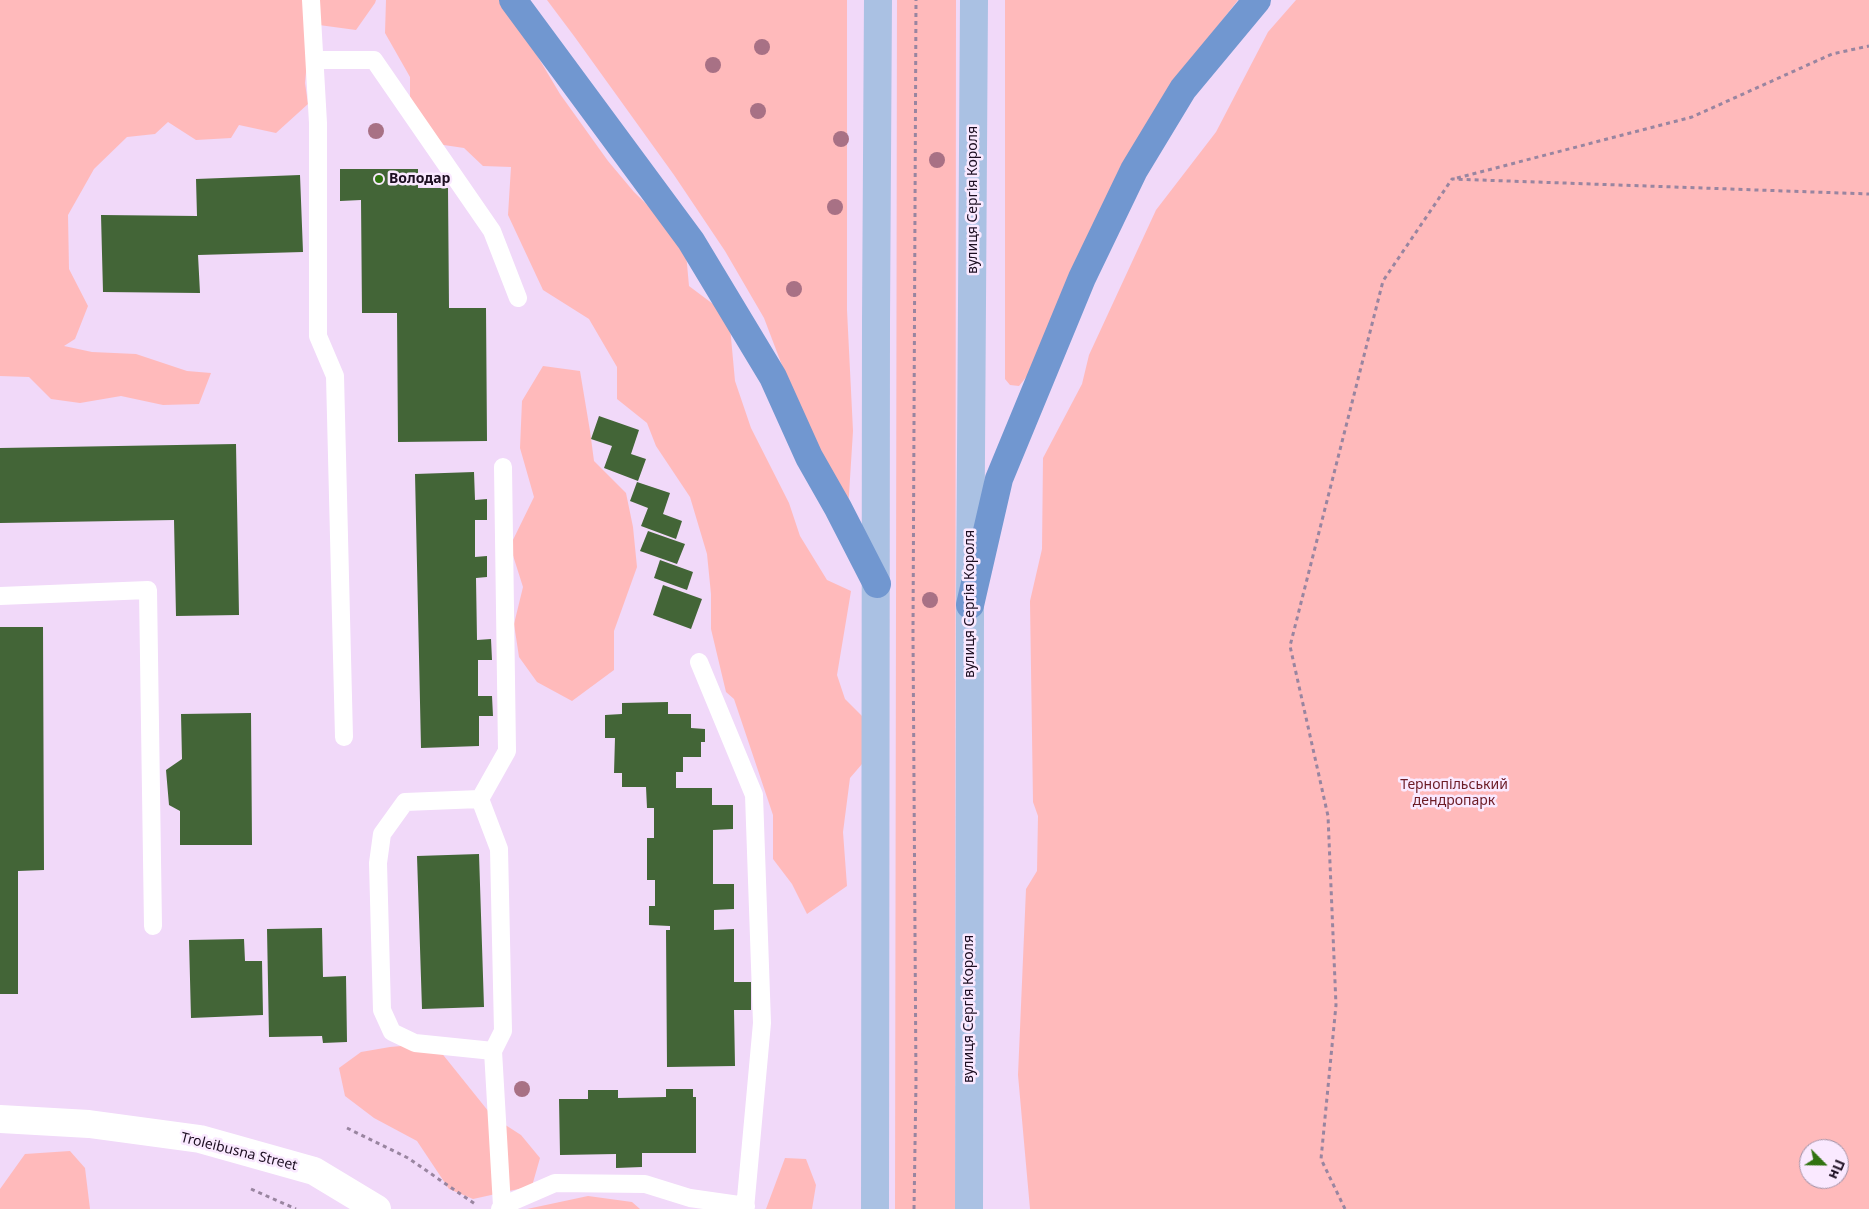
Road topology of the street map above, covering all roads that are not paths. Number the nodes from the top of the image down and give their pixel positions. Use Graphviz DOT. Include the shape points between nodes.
graph roads {
  1 [pos="311,0"];
  2 [pos="513,0"];
  3 [pos="878,0"];
  4 [pos="974,0"];
  5 [pos="1258,0"];
  6 [pos="315,60"];
  7 [pos="518,298"];
  8 [pos="503,467"];
  9 [pos="876,584"];
  10 [pos="0,596"];
  11 [pos="970,605"];
  12 [pos="698,662"];
  13 [pos="344,737"];
  14 [pos="480,799"];
  15 [pos="153,926"];
  16 [pos="493,1051"];
  17 [pos="0,1119"];
  18 [pos="746,1207"];
  19 [pos="500,1208"];
  20 [pos="377,1209"];
  21 [pos="875,1209"];
  22 [pos="969,1209"];
  1 -- 6 [label="lane"];
  2 -- 9 [label="highway" via="691,241 773,377 809,458"];
  3 -- 9 [label="main road"];
  4 -- 11 [label="main road, вулиця Сергія Короля"];
  5 -- 11 [label="highway" via="1183,89 1134,170 1082,278 999,479"];
  6 -- 7 [label="lane" via="374,60 492,231"];
  6 -- 13 [label="lane" via="318,336 335,376"];
  8 -- 14 [label="lane" via="507,751"];
  9 -- 21 [label="main road"];
  10 -- 15 [label="lane" via="148,590"];
  11 -- 22 [label="main road, вулиця Сергія Короля"];
  12 -- 18 [label="lane" via="754,795 762,1023"];
  14 -- 16 [label="lane" via="499,849 503,1031"];
  14 -- 16 [label="lane" via="405,802 382,834 378,863 382,1010 392,1032 415,1043"];
  16 -- 19 [label="lane"];
  17 -- 20 [label="street, Troleibusna Street" via="89,1124 200,1139 314,1171"];
  18 -- 19 [label="lane" via="690,1198 645,1184 555,1183"];
}
